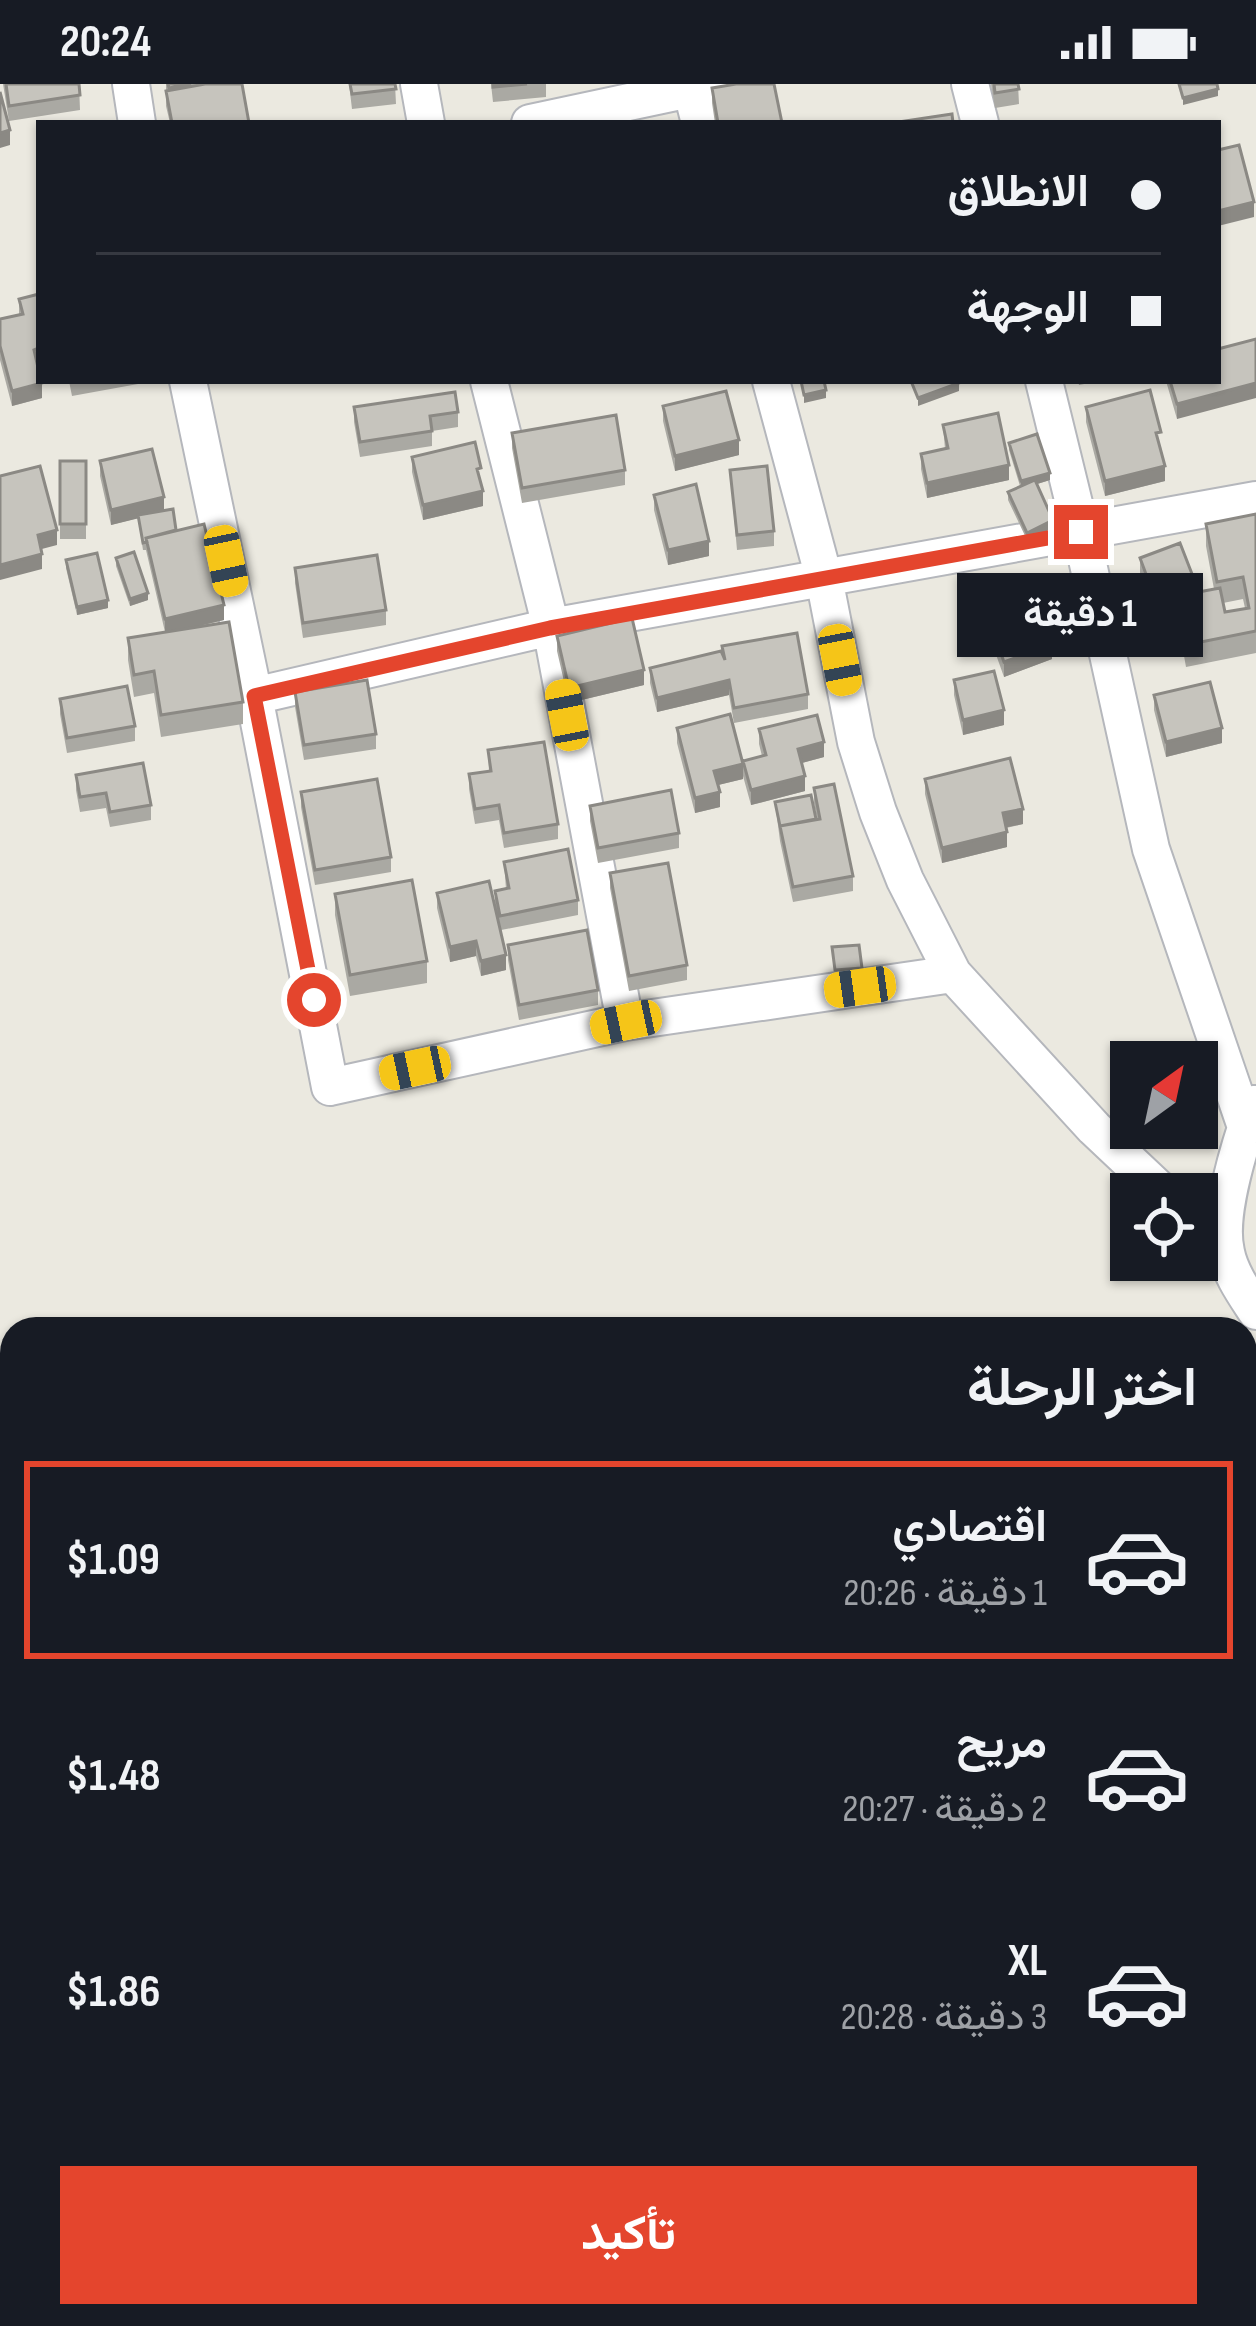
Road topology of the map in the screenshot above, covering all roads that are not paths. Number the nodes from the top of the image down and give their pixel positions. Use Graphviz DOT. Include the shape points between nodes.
graph roads {
  1 [pos="131,84"];
  2 [pos="418,84"];
  3 [pos="970,84"];
  4 [pos="699,95"];
  5 [pos="137,120"];
  6 [pos="425,120"];
  7 [pos="548,120"];
  8 [pos="979,120"];
  9 [pos="189,384"];
  10 [pos="490,384"];
  11 [pos="771,384"];
  12 [pos="1045,384"];
  13 [pos="1256,500"];
  14 [pos="1081,532"];
  15 [pos="824,578"];
  16 [pos="550,628"];
  17 [pos="254,696"];
  18 [pos="953,974"];
  19 [pos="626,1022"];
  20 [pos="1251,1113"];
  21 [pos="1142,1173"];
  22 [pos="1218,1244"];
  23 [pos="1225,1251"];
  24 [pos="1256,1311"];
  1 -- 5 [label="street"];
  2 -- 6 [label="street"];
  3 -- 8 [label="street"];
  4 -- 7 [label="street"];
  9 -- 17 [label="street"];
  10 -- 16 [label="street"];
  11 -- 15 [label="street"];
  12 -- 14 [label="street"];
  13 -- 14 [label="street"];
  14 -- 15 [label="street"];
  14 -- 20 [label="street" via="1150,849"];
  15 -- 16 [label="street"];
  15 -- 18 [label="street" via="878,812"];
  16 -- 17 [label="street"];
  16 -- 19 [label="street"];
  17 -- 19 [label="street" via="331,1087"];
  18 -- 19 [label="street"];
  18 -- 21 [label="street"];
  20 -- 23 [label="street" via="1225,1210"];
  22 -- 23 [label="street"];
  23 -- 24 [label="street"];
}
